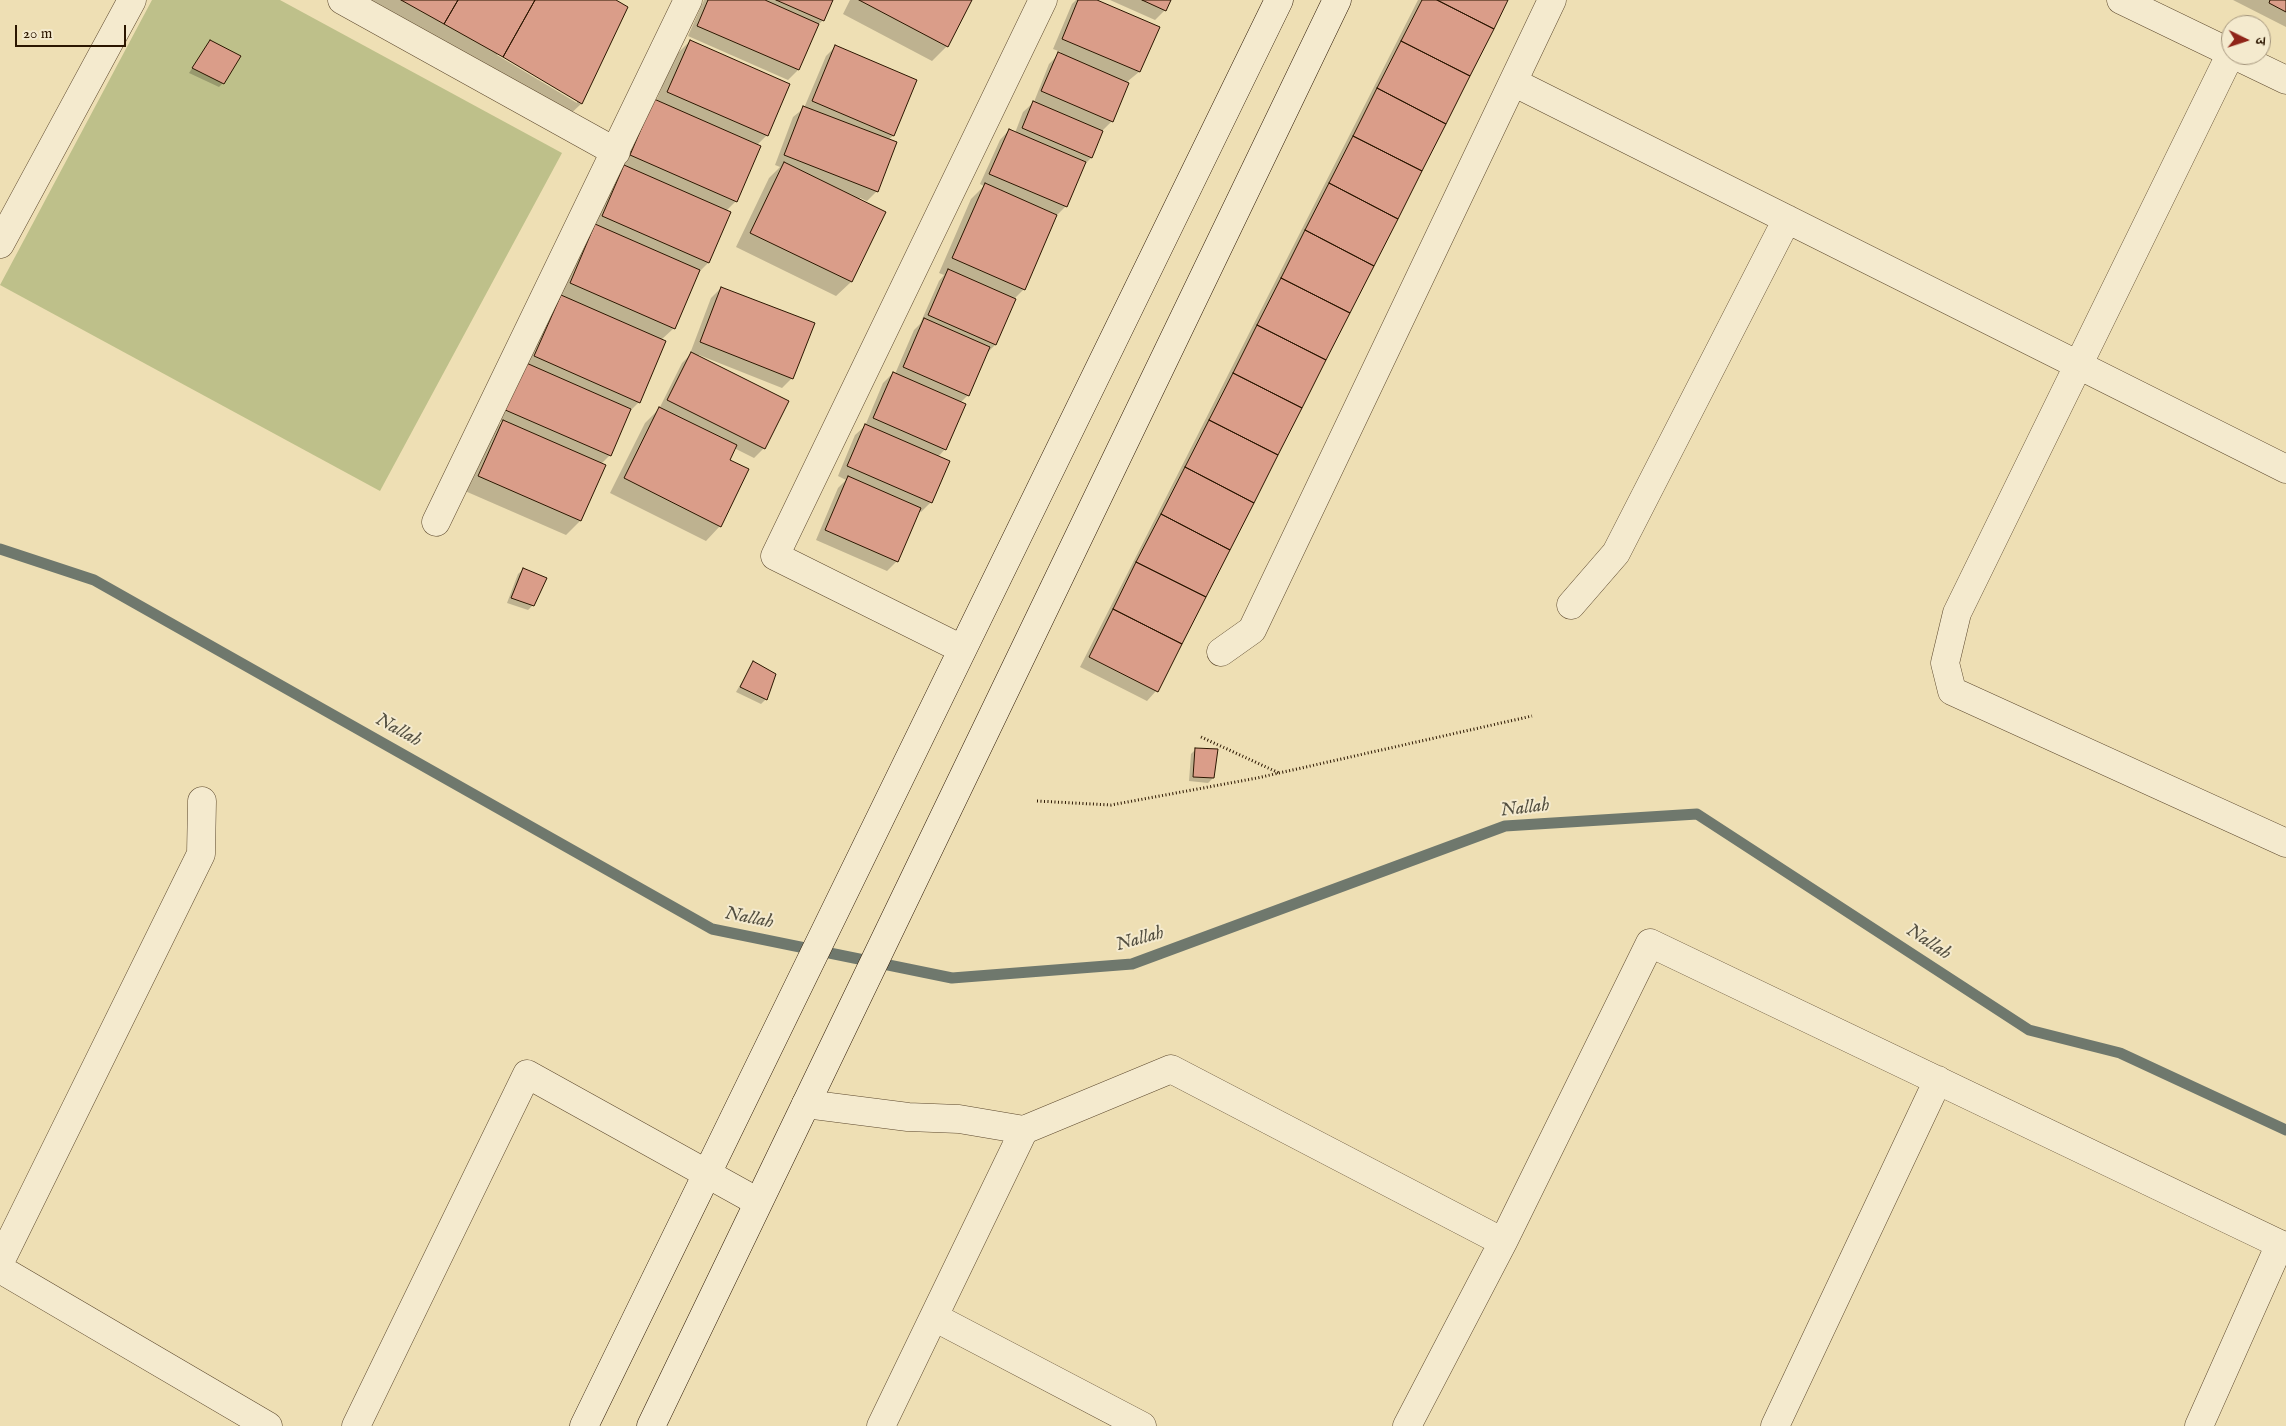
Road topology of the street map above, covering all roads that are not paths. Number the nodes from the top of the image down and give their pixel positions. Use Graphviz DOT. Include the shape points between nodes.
graph roads {
  1 [pos="132,0"];
  2 [pos="342,0"];
  3 [pos="688,0"];
  4 [pos="1043,0"];
  5 [pos="1279,0"];
  6 [pos="1337,0"];
  7 [pos="1552,0"];
  8 [pos="2121,0"];
  9 [pos="2221,48"];
  10 [pos="2225,65"];
  11 [pos="2255,65"];
  12 [pos="2286,80"];
  13 [pos="1513,82"];
  14 [pos="616,152"];
  15 [pos="1787,218"];
  16 [pos="0,244"];
  17 [pos="2078,364"];
  18 [pos="2286,468"];
  19 [pos="436,522"];
  20 [pos="1571,605"];
  21 [pos="962,649"];
  22 [pos="1221,652"];
  23 [pos="202,801"];
  24 [pos="2286,843"];
  25 [pos="1938,1080"];
  26 [pos="806,1104"];
  27 [pos="1024,1130"];
  28 [pos="707,1174"];
  29 [pos="758,1202"];
  30 [pos="1503,1242"];
  31 [pos="2283,1246"];
  32 [pos="0,1262"];
  33 [pos="0,1269"];
  34 [pos="934,1317"];
  35 [pos="268,1426"];
  36 [pos="356,1426"];
  37 [pos="584,1426"];
  38 [pos="651,1426"];
  39 [pos="881,1426"];
  40 [pos="1142,1426"];
  41 [pos="1407,1426"];
  42 [pos="1775,1426"];
  43 [pos="2199,1426"];
  1 -- 16 [label="street"];
  2 -- 14 [label="street"];
  3 -- 14 [label="street"];
  4 -- 21 [label="street" via="775,556"];
  5 -- 21 [label="street"];
  6 -- 26 [label="street"];
  7 -- 13 [label="street"];
  8 -- 9 [label="street"];
  10 -- 17 [label="street"];
  11 -- 12 [label="street"];
  13 -- 15 [label="street"];
  13 -- 22 [label="street" via="1252,630"];
  14 -- 19 [label="street"];
  15 -- 17 [label="street"];
  15 -- 20 [label="street" via="1616,553"];
  17 -- 18 [label="street"];
  17 -- 24 [label="street" via="1957,613 1945,663 1952,691"];
  21 -- 28 [label="street"];
  23 -- 32 [label="street" via="200,854"];
  25 -- 30 [label="street" via="1650,943"];
  25 -- 31 [label="street"];
  25 -- 42 [label="street"];
  26 -- 27 [label="street" via="908,1117 959,1119"];
  26 -- 29 [label="street"];
  27 -- 30 [label="street" via="1171,1068"];
  27 -- 34 [label="street"];
  28 -- 29 [label="street"];
  28 -- 36 [label="street" via="527,1074"];
  28 -- 37 [label="street"];
  29 -- 38 [label="street"];
  30 -- 41 [label="street"];
  31 -- 43 [label="street"];
  33 -- 35 [label="street"];
  34 -- 39 [label="street"];
  34 -- 40 [label="street"];
}
